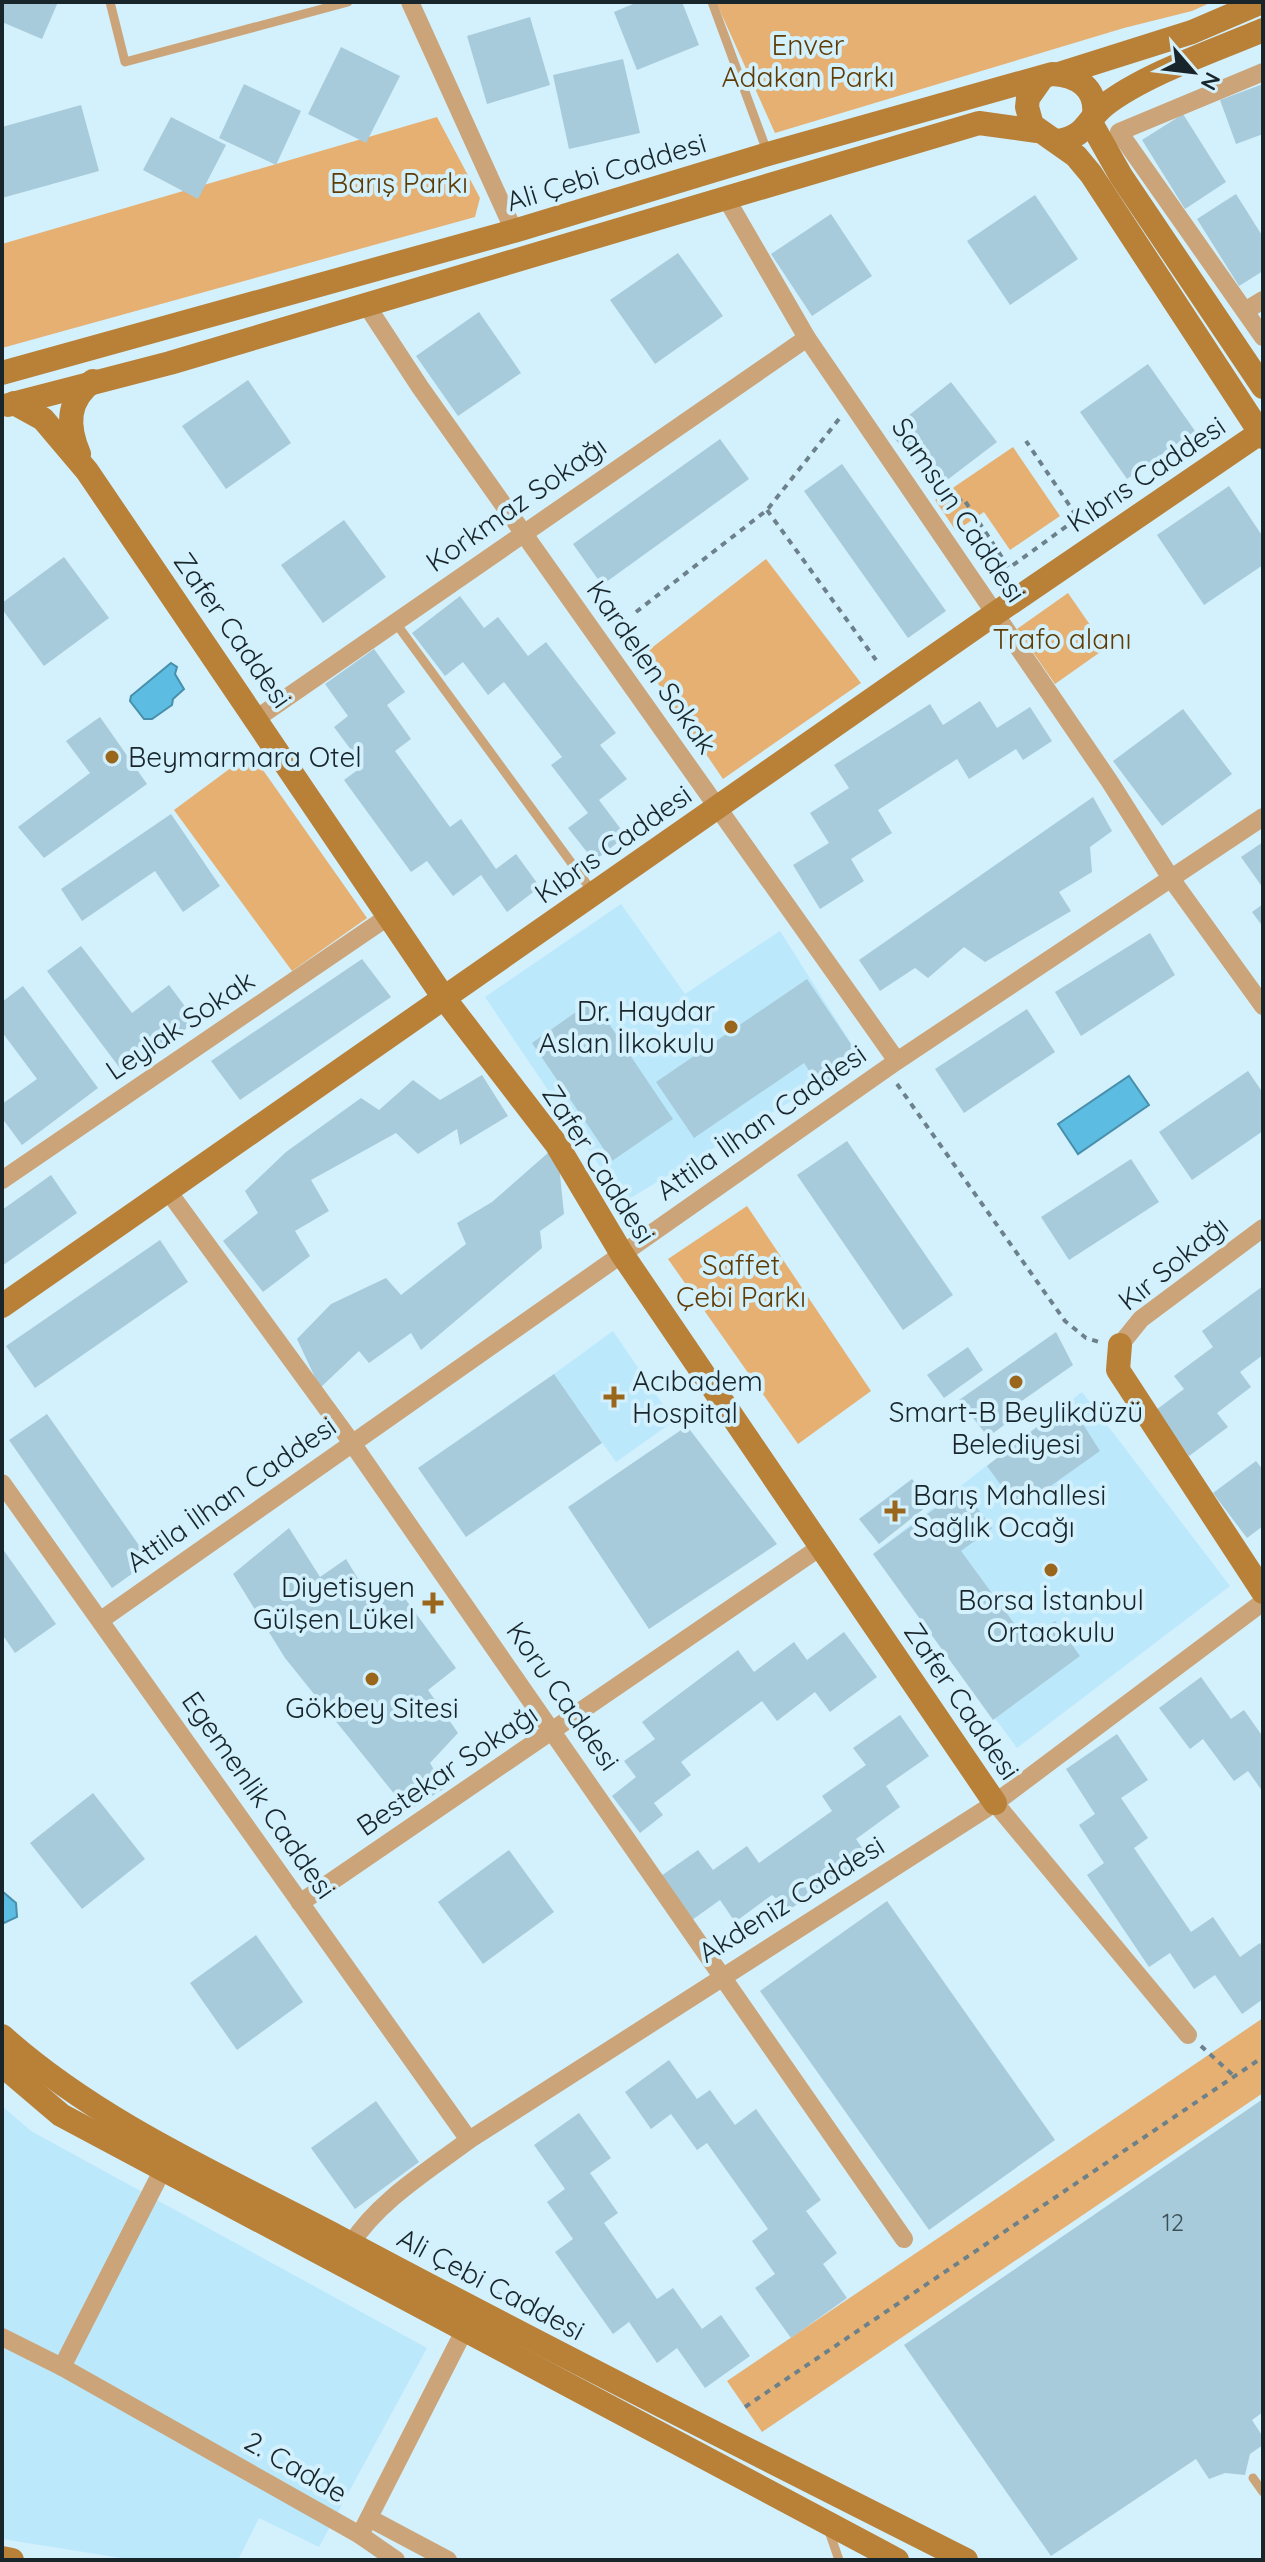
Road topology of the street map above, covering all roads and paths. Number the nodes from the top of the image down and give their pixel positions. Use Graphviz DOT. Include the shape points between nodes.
graph roads {
  1 [pos="110,2"];
  2 [pos="348,2"];
  3 [pos="410,2"];
  4 [pos="712,2"];
  5 [pos="1262,2"];
  6 [pos="1263,30"];
  7 [pos="1263,72"];
  8 [pos="1051,76"];
  9 [pos="1093,119"];
  10 [pos="1048,136"];
  11 [pos="768,154"];
  12 [pos="726,198"];
  13 [pos="514,231"];
  14 [pos="1263,300"];
  15 [pos="365,303"];
  16 [pos="1245,311"];
  17 [pos="1263,337"];
  18 [pos="807,338"];
  19 [pos="2,373"];
  20 [pos="96,380"];
  21 [pos="1263,387"];
  22 [pos="852,403"];
  23 [pos="8,404"];
  24 [pos="1262,435"];
  25 [pos="1026,441"];
  26 [pos="87,471"];
  27 [pos="767,510"];
  28 [pos="932,520"];
  29 [pos="523,533"];
  30 [pos="636,612"];
  31 [pos="996,613"];
  32 [pos="395,622"];
  33 [pos="876,660"];
  34 [pos="257,718"];
  35 [pos="717,808"];
  36 [pos="1263,817"];
  37 [pos="1172,880"];
  38 [pos="594,894"];
  39 [pos="389,916"];
  40 [pos="444,998"];
  41 [pos="1263,1006"];
  42 [pos="892,1065"];
  43 [pos="2,1180"];
  44 [pos="168,1191"];
  45 [pos="1263,1228"];
  46 [pos="622,1254"];
  47 [pos="2,1306"];
  48 [pos="1120,1347"];
  49 [pos="352,1443"];
  50 [pos="2,1483"];
  51 [pos="822,1546"];
  52 [pos="1263,1592"];
  53 [pos="1263,1602"];
  54 [pos="101,1620"];
  55 [pos="554,1731"];
  56 [pos="995,1803"];
  57 [pos="300,1903"];
  58 [pos="723,1974"];
  59 [pos="1188,2035"];
  60 [pos="2,2036"];
  61 [pos="1263,2057"];
  62 [pos="2,2065"];
  63 [pos="1235,2077"];
  64 [pos="469,2140"];
  65 [pos="162,2171"];
  66 [pos="904,2239"];
  67 [pos="351,2244"];
  68 [pos="465,2329"];
  69 [pos="2,2337"];
  70 [pos="62,2367"];
  71 [pos="745,2407"];
  72 [pos="1253,2478"];
  73 [pos="1263,2492"];
  74 [pos="369,2518"];
  75 [pos="820,2518"];
  76 [pos="360,2535"];
  77 [pos="2,2558"];
  78 [pos="12,2560"];
  79 [pos="396,2560"];
  80 [pos="448,2560"];
  81 [pos="839,2560"];
  82 [pos="897,2560"];
  83 [pos="966,2560"];
  1 -- 2 [label="lane" via="125,62"];
  3 -- 13 [label="street"];
  4 -- 11 [label="lane"];
  5 -- 8 [label="main road, Ali Çebi Caddesi" via="1192,32"];
  6 -- 9 [label="main road" via="1115,98"];
  7 -- 16 [label="street" via="1119,132"];
  8 -- 9 [label="main road" via="1068,75 1087,87 1094,102"];
  8 -- 10 [label="main road" via="1032,88 1027,107"];
  8 -- 11 [label="main road, Ali Çebi Caddesi"];
  9 -- 10 [label="main road" via="1077,136"];
  9 -- 21 [label="main road" via="1121,176"];
  10 -- 12 [label="main road, Ali Çebi Caddesi" via="979,123"];
  10 -- 24 [label="main road" via="1091,174"];
  11 -- 13 [label="main road, Ali Çebi Caddesi"];
  12 -- 15 [label="main road, Ali Çebi Caddesi"];
  12 -- 18 [label="street, Samsun Caddesi"];
  13 -- 19 [label="main road, Ali Çebi Caddesi"];
  14 -- 16 [label="street"];
  15 -- 20 [label="main road, Ali Çebi Caddesi" via="170,363"];
  15 -- 29 [label="street, Kardelen Sokak"];
  16 -- 17 [label="street"];
  18 -- 22 [label="street, Samsun Caddesi"];
  18 -- 29 [label="street, Korkmaz Sokağı"];
  20 -- 23 [label="main road, Ali Çebi Caddesi"];
  20 -- 26 [label="main road" via="71,409 74,443"];
  22 -- 27 [label="path"];
  22 -- 28 [label="street, Samsun Caddesi"];
  23 -- 26 [label="main road" via="43,419"];
  24 -- 31 [label="main road, Kıbrıs Caddesi"];
  25 -- 28 [label="path" via="1078,518 1009,568 963,498"];
  26 -- 34 [label="main road, Zafer Caddesi"];
  27 -- 30 [label="path"];
  27 -- 33 [label="path"];
  28 -- 31 [label="street, Samsun Caddesi"];
  29 -- 32 [label="street, Korkmaz Sokağı"];
  29 -- 35 [label="street, Kardelen Sokak"];
  31 -- 35 [label="main road, Kıbrıs Caddesi"];
  31 -- 37 [label="street, Samsun Caddesi"];
  32 -- 34 [label="street, Korkmaz Sokağı"];
  32 -- 38 [label="lane"];
  34 -- 39 [label="main road, Zafer Caddesi"];
  35 -- 38 [label="main road, Kıbrıs Caddesi"];
  35 -- 42 [label="street, Kardelen Sokak"];
  36 -- 37 [label="street, Attila İlhan Caddesi"];
  37 -- 41 [label="street, Samsun Caddesi"];
  37 -- 42 [label="street, Attila İlhan Caddesi"];
  38 -- 40 [label="main road, Kıbrıs Caddesi"];
  39 -- 40 [label="main road, Zafer Caddesi"];
  39 -- 43 [label="street, Leylak Sokak"];
  40 -- 44 [label="main road, Kıbrıs Caddesi"];
  40 -- 46 [label="main road, Zafer Caddesi" via="557,1145"];
  42 -- 46 [label="street, Attila İlhan Caddesi"];
  42 -- 48 [label="path" via="1065,1321 1086,1338"];
  44 -- 47 [label="main road, Kıbrıs Caddesi"];
  44 -- 49 [label="street, Koru Caddesi"];
  45 -- 48 [label="street, Kır Sokağı" via="1141,1319"];
  46 -- 49 [label="street, Attila İlhan Caddesi"];
  46 -- 51 [label="main road, Zafer Caddesi"];
  48 -- 52 [label="main road" via="1118,1370"];
  49 -- 54 [label="street, Attila İlhan Caddesi"];
  49 -- 55 [label="street, Koru Caddesi"];
  50 -- 54 [label="street, Egemenlik Caddesi"];
  51 -- 55 [label="street, Bestekar Sokağı"];
  51 -- 56 [label="main road, Zafer Caddesi"];
  53 -- 56 [label="street, Akdeniz Caddesi"];
  54 -- 57 [label="street, Egemenlik Caddesi"];
  55 -- 57 [label="street, Bestekar Sokağı"];
  55 -- 58 [label="street, Koru Caddesi"];
  56 -- 58 [label="street, Akdeniz Caddesi"];
  56 -- 59 [label="street, Zafer Caddesi"];
  57 -- 64 [label="street, Egemenlik Caddesi"];
  58 -- 64 [label="street, Akdeniz Caddesi"];
  58 -- 66 [label="street, Koru Caddesi"];
  59 -- 63 [label="path"];
  60 -- 67 [label="main road, Ali Çebi Caddesi" via="85,2100"];
  61 -- 63 [label="path"];
  62 -- 65 [label="main road, Ali Çebi Caddesi" via="61,2115"];
  63 -- 71 [label="path"];
  64 -- 67 [label="street, Akdeniz Caddesi" via="402,2191"];
  65 -- 68 [label="main road, Ali Çebi Caddesi"];
  65 -- 70 [label="street"];
  67 -- 83 [label="main road, Ali Çebi Caddesi"];
  68 -- 74 [label="street, 2. Cadde"];
  68 -- 75 [label="main road, Ali Çebi Caddesi"];
  69 -- 70 [label="street, 2. Cadde"];
  70 -- 76 [label="street, 2. Cadde"];
  72 -- 73 [label="lane"];
  74 -- 76 [label="street, 2. Cadde"];
  74 -- 80 [label="street"];
  75 -- 81 [label="lane"];
  75 -- 82 [label="main road, Ali Çebi Caddesi"];
  76 -- 79 [label="street"];
  77 -- 78 [label="main road"];
}
